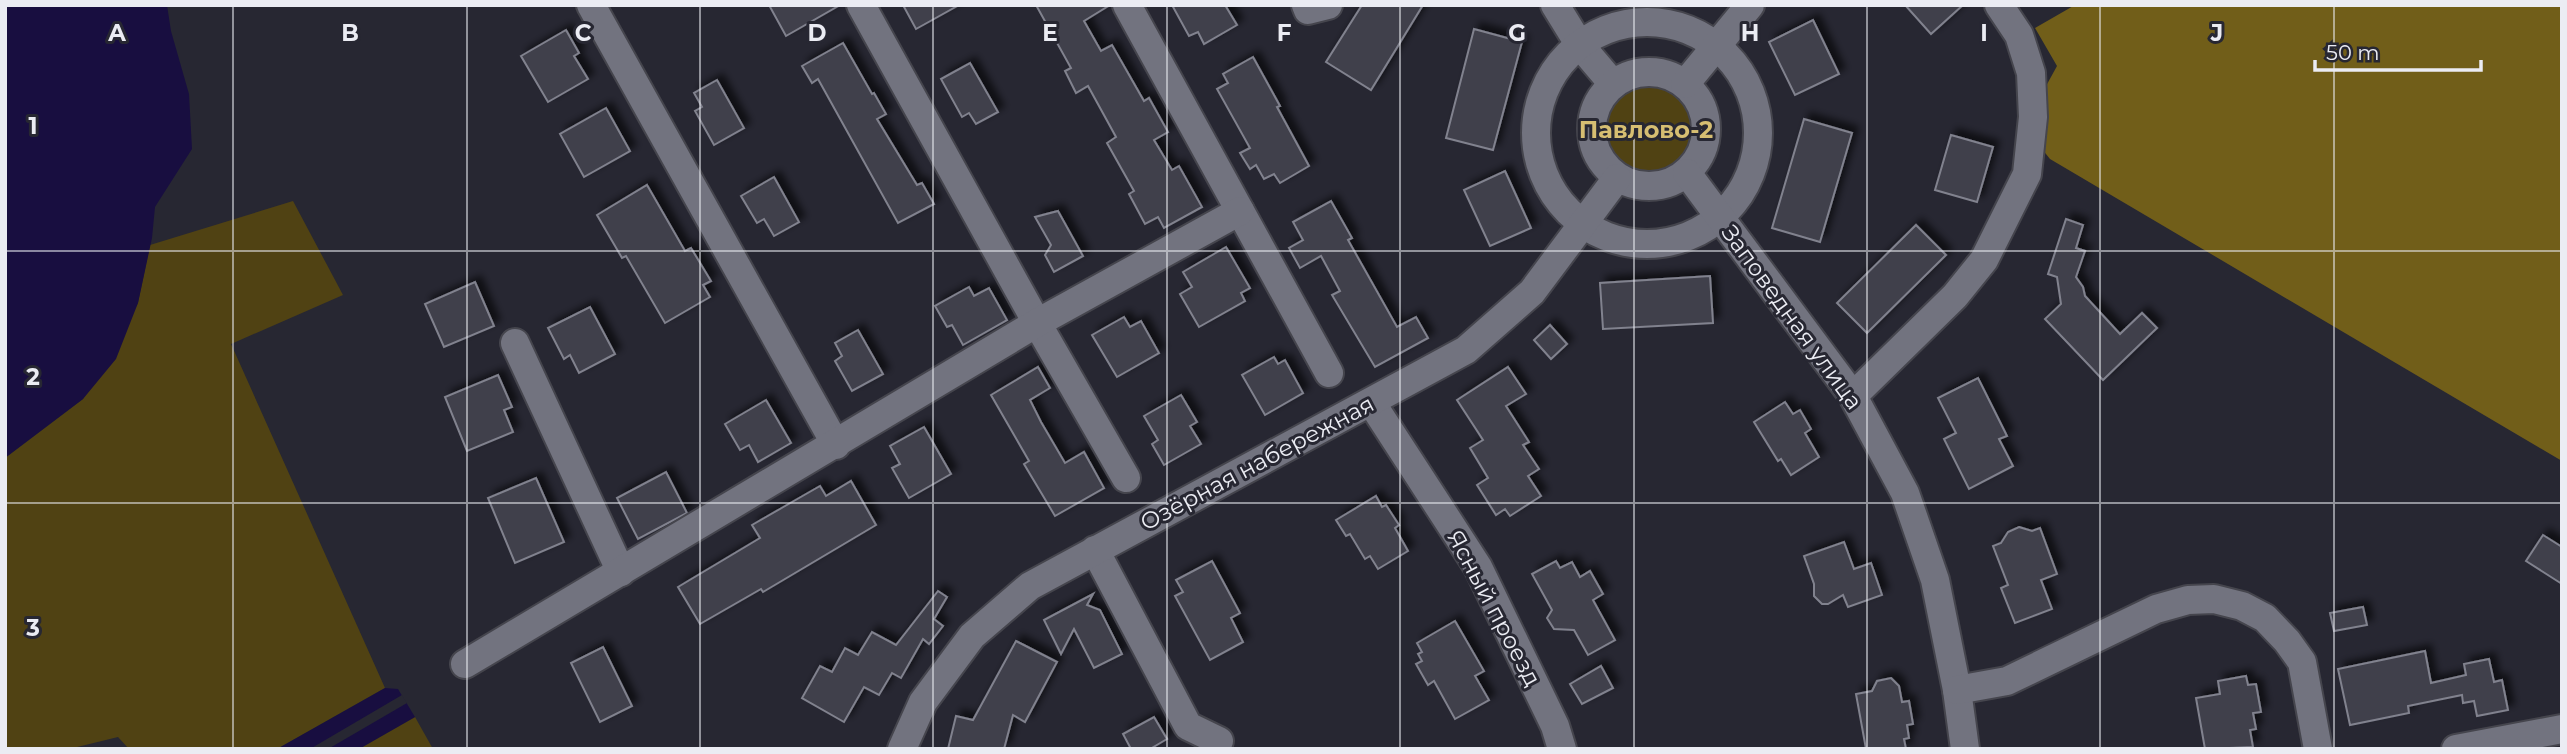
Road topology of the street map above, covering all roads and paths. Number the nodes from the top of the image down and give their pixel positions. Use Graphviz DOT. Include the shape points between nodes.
graph roads {
  1 [pos="591,5"];
  2 [pos="862,5"];
  3 [pos="1127,5"];
  4 [pos="1306,5"];
  5 [pos="1328,5"];
  6 [pos="1555,5"];
  7 [pos="1750,5"];
  8 [pos="1999,5"];
  9 [pos="1579,44"];
  10 [pos="1717,46"];
  11 [pos="1685,83"];
  12 [pos="1613,84"];
  13 [pos="1687,173"];
  14 [pos="1617,178"];
  15 [pos="1240,211"];
  16 [pos="1720,218"];
  17 [pos="1583,226"];
  18 [pos="1037,323"];
  19 [pos="515,343"];
  20 [pos="1329,373"];
  21 [pos="1853,396"];
  22 [pos="1371,402"];
  23 [pos="836,445"];
  24 [pos="1126,478"];
  25 [pos="1095,550"];
  26 [pos="621,572"];
  27 [pos="464,664"];
  28 [pos="1957,690"];
  29 [pos="2562,729"];
  30 [pos="1219,741"];
  31 [pos="902,749"];
  32 [pos="1562,749"];
  33 [pos="1965,749"];
  34 [pos="2318,749"];
  35 [pos="2456,749"];
  1 -- 23 [label="street"];
  2 -- 18 [label="street"];
  3 -- 15 [label="street"];
  4 -- 5 [label="street" via="1308,10"];
  6 -- 9 [label="street"];
  7 -- 10 [label="street"];
  8 -- 21 [label="street" via="2019,35 2031,73 2033,117 2026,174 1984,260 1955,296"];
  9 -- 10 [label="street" via="1603,30 1632,22 1661,22 1690,29"];
  9 -- 12 [label="street"];
  9 -- 17 [label="street" via="1554,70 1539,102 1535,137 1541,171 1558,202"];
  10 -- 11 [label="street"];
  10 -- 16 [label="street" via="1742,73 1757,110 1758,150 1745,188"];
  11 -- 12 [label="street" via="1649,71 1630,74"];
  11 -- 13 [label="street" via="1706,117 1700,157"];
  12 -- 14 [label="street" via="1599,100 1591,121 1592,143 1601,163"];
  13 -- 14 [label="street" via="1653,187"];
  13 -- 16 [label="street, Заповедная улица"];
  14 -- 17 [label="street, Озёрная набережная"];
  15 -- 18 [label="street"];
  15 -- 20 [label="street"];
  16 -- 17 [label="street" via="1689,237 1653,245 1616,241"];
  16 -- 21 [label="street, Заповедная улица"];
  17 -- 22 [label="street, Озёрная набережная" via="1532,292 1466,350"];
  18 -- 23 [label="street"];
  18 -- 24 [label="street"];
  19 -- 26 [label="street"];
  21 -- 28 [label="street, Заповедная улица" via="1905,494 1935,580"];
  22 -- 25 [label="street, Озёрная набережная"];
  22 -- 32 [label="street, Ясный проезд" via="1478,567"];
  23 -- 26 [label="street"];
  25 -- 30 [label="street" via="1188,726"];
  25 -- 31 [label="street, Озёрная набережная" via="1030,586 972,636 923,702"];
  26 -- 27 [label="street"];
  28 -- 33 [label="street, Заповедная улица"];
  28 -- 34 [label="street" via="2007,681 2157,609 2188,600 2214,599 2265,618 2302,662"];
  29 -- 35 [label="street"];
}
